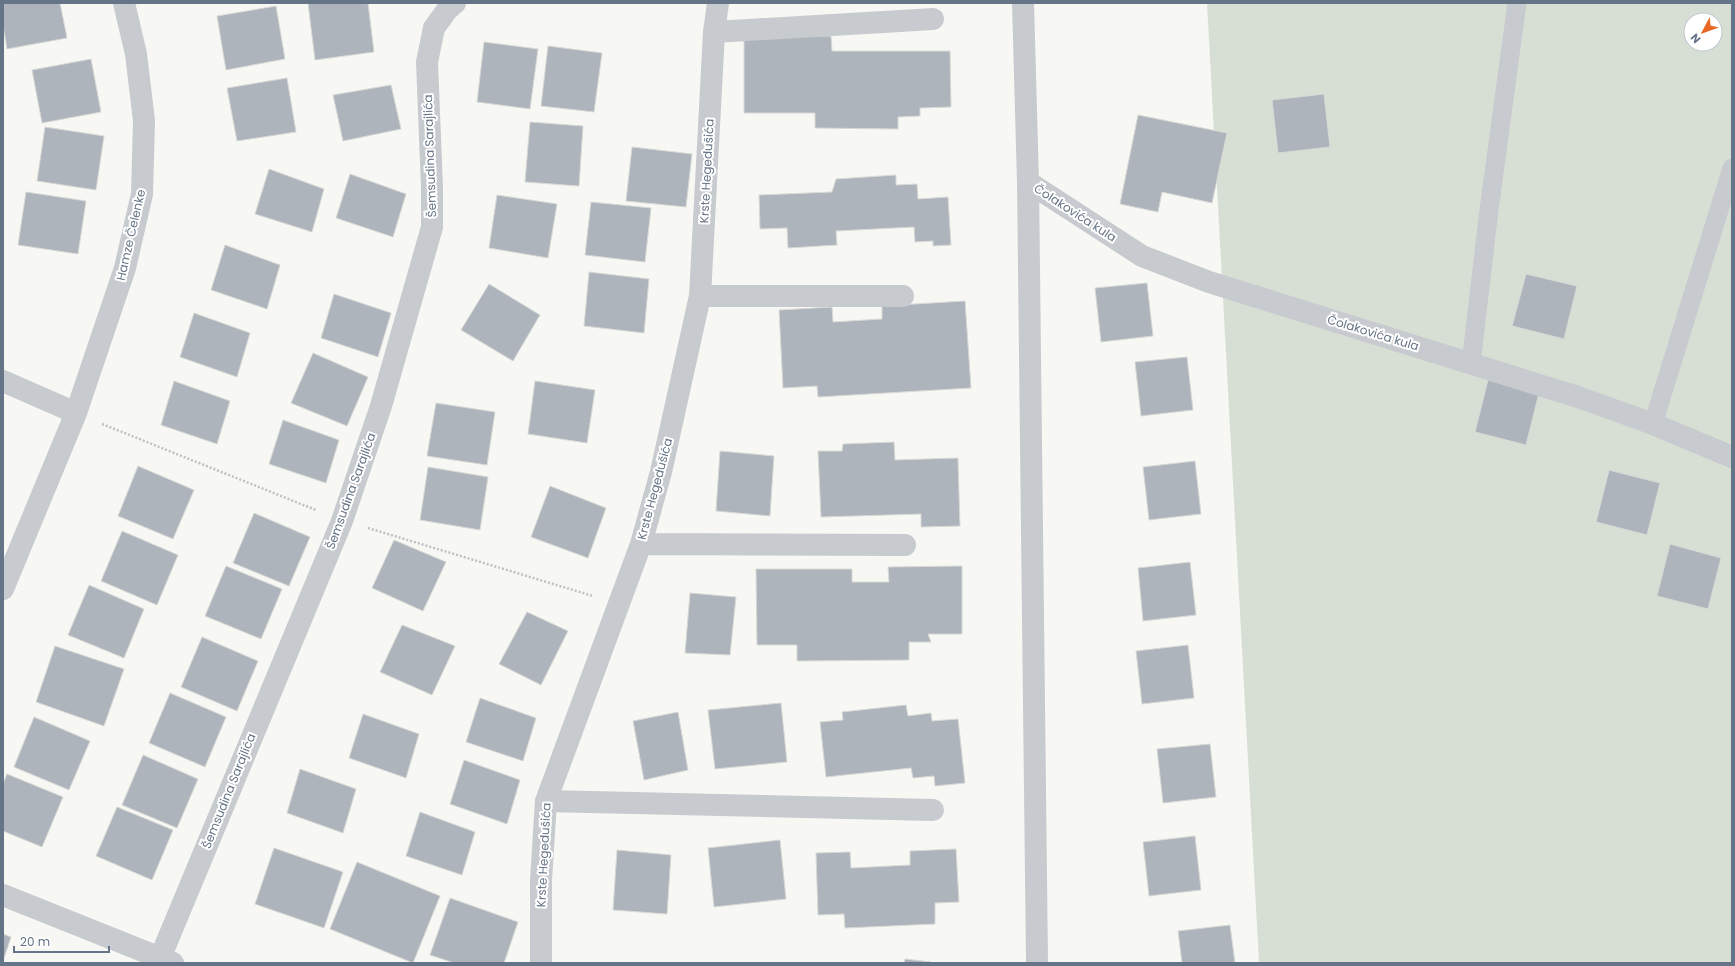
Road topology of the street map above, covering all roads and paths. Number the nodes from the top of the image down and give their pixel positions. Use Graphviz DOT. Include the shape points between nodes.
graph roads {
  1 [pos="124,3"];
  2 [pos="455,3"];
  3 [pos="718,3"];
  4 [pos="1023,3"];
  5 [pos="1517,3"];
  6 [pos="933,19"];
  7 [pos="714,32"];
  8 [pos="1732,168"];
  9 [pos="1028,182"];
  10 [pos="700,296"];
  11 [pos="903,296"];
  12 [pos="1471,364"];
  13 [pos="3,381"];
  14 [pos="76,414"];
  15 [pos="1653,424"];
  16 [pos="1732,457"];
  17 [pos="641,544"];
  18 [pos="905,545"];
  19 [pos="3,589"];
  20 [pos="546,801"];
  21 [pos="933,810"];
  22 [pos="3,895"];
  23 [pos="164,961"];
  24 [pos="541,963"];
  25 [pos="1037,963"];
  1 -- 14 [label="street, Hamze Čelenke" via="136,54 144,121 142,194 125,268"];
  2 -- 23 [label="street, Šemsudina Sarajlića" via="434,28 426,62 432,227 381,406 342,520"];
  3 -- 7 [label="street, Krste Hegedušića"];
  4 -- 9 [label="street"];
  5 -- 12 [label="lane"];
  6 -- 7 [label="street"];
  7 -- 10 [label="street, Krste Hegedušića"];
  8 -- 15 [label="lane"];
  9 -- 12 [label="street, Čolakovića kula" via="1142,256 1209,282"];
  9 -- 25 [label="street"];
  10 -- 11 [label="street"];
  10 -- 17 [label="street, Krste Hegedušića" via="661,472"];
  12 -- 15 [label="street, Čolakovića kula" via="1578,397"];
  13 -- 14 [label="street"];
  14 -- 19 [label="street, Hamze Čelenke"];
  15 -- 16 [label="street, Čolakovića kula"];
  17 -- 18 [label="street"];
  17 -- 20 [label="street, Krste Hegedušića"];
  20 -- 21 [label="street"];
  20 -- 24 [label="street, Krste Hegedušića" via="541,880"];
  22 -- 23 [label="street"];
}
